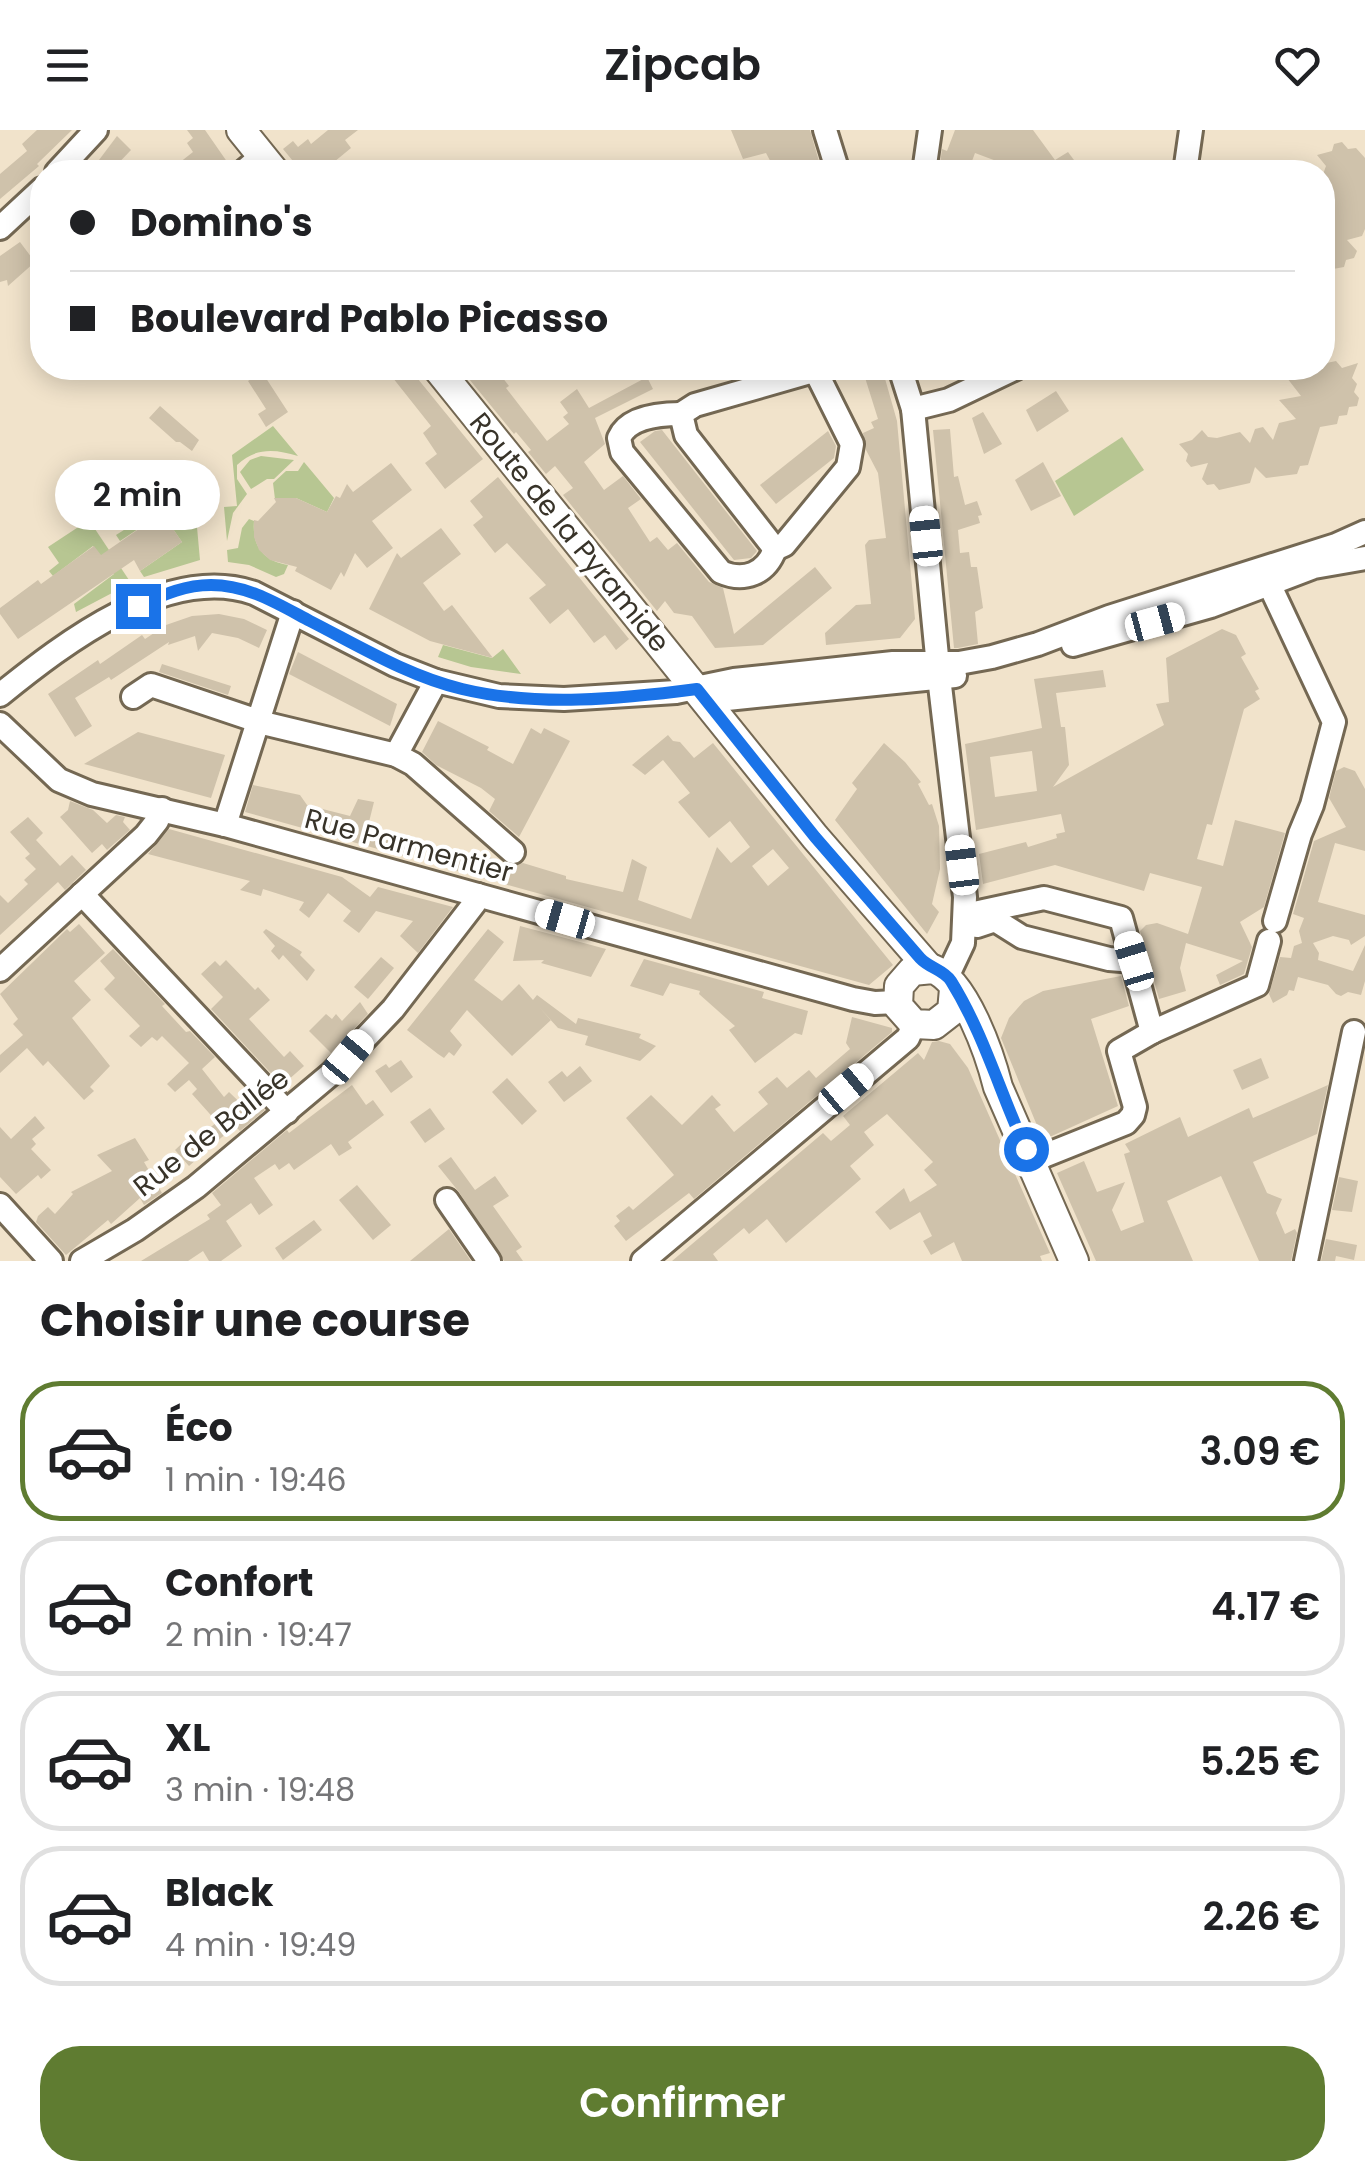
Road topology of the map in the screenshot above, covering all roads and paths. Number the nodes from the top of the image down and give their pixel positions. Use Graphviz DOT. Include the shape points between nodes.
graph roads {
  1 [pos="96,130"];
  2 [pos="240,130"];
  3 [pos="825,130"];
  4 [pos="930,130"];
  5 [pos="1191,130"];
  6 [pos="69,160"];
  7 [pos="256,160"];
  8 [pos="834,160"];
  9 [pos="926,160"];
  10 [pos="1187,160"];
  11 [pos="30,200"];
  12 [pos="0,228"];
  13 [pos="447,380"];
  14 [pos="784,380"];
  15 [pos="824,380"];
  16 [pos="904,380"];
  17 [pos="991,380"];
  18 [pos="913,409"];
  19 [pos="681,414"];
  20 [pos="1365,532"];
  21 [pos="775,549"];
  22 [pos="1365,558"];
  23 [pos="1265,575"];
  24 [pos="293,612"];
  25 [pos="938,670"];
  26 [pos="436,681"];
  27 [pos="697,689"];
  28 [pos="0,694"];
  29 [pos="133,697"];
  30 [pos="0,706"];
  31 [pos="258,720"];
  32 [pos="0,724"];
  33 [pos="396,755"];
  34 [pos="138,802"];
  35 [pos="162,809"];
  36 [pos="224,825"];
  37 [pos="513,852"];
  38 [pos="82,894"];
  39 [pos="478,894"];
  40 [pos="965,915"];
  41 [pos="964,943"];
  42 [pos="1134,961"];
  43 [pos="0,970"];
  44 [pos="925,989"];
  45 [pos="1152,1032"];
  46 [pos="1354,1032"];
  47 [pos="998,1087"];
  48 [pos="287,1112"];
  49 [pos="1031,1161"];
  50 [pos="447,1200"];
  51 [pos="0,1206"];
  52 [pos="51,1261"];
  53 [pos="82,1261"];
  54 [pos="489,1261"];
  55 [pos="644,1261"];
  56 [pos="1074,1261"];
  57 [pos="1306,1261"];
  1 -- 6 [label="street"];
  2 -- 7 [label="main road"];
  3 -- 8 [label="street"];
  4 -- 9 [label="street"];
  5 -- 10 [label="street"];
  11 -- 12 [label="street"];
  13 -- 27 [label="main road, Route de la Pyramide"];
  14 -- 19 [label="street"];
  15 -- 21 [label="street" via="852,456 784,546"];
  16 -- 18 [label="street"];
  17 -- 18 [label="street"];
  18 -- 25 [label="street"];
  19 -- 21 [label="street" via="686,435"];
  19 -- 21 [label="street" via="628,425 619,438 622,452 721,572 758,572"];
  20 -- 23 [label="street"];
  22 -- 23 [label="street"];
  23 -- 25 [label="street" via="1192,612 1026,660 960,675"];
  23 -- 45 [label="street" via="1334,722 1257,985"];
  24 -- 26 [label="street"];
  24 -- 28 [label="street" via="238,588 177,589 90,632"];
  24 -- 31 [label="street"];
  25 -- 27 [label="street" via="727,699"];
  25 -- 40 [label="street"];
  26 -- 27 [label="street" via="542,699"];
  26 -- 33 [label="street"];
  27 -- 44 [label="main road, Route de la Pyramide"];
  29 -- 31 [label="street" via="152,684"];
  30 -- 34 [label="street, Rue Parmentier" via="74,776"];
  31 -- 33 [label="street"];
  31 -- 36 [label="street"];
  32 -- 34 [label="street, Rue Parmentier" via="67,784"];
  33 -- 37 [label="street"];
  34 -- 35 [label="street, Rue Parmentier"];
  35 -- 36 [label="street, Rue Parmentier"];
  35 -- 38 [label="street" via="146,835"];
  36 -- 39 [label="street, Rue Parmentier"];
  38 -- 43 [label="street"];
  38 -- 48 [label="street"];
  39 -- 44 [label="street, Rue Parmentier" via="853,999 875,1003"];
  39 -- 48 [label="street, Rue de Ballée" via="393,1009"];
  40 -- 41 [label="street"];
  40 -- 42 [label="street" via="1044,898 1121,918"];
  41 -- 42 [label="street" via="978,924 996,920 1022,937"];
  41 -- 44 [label="street"];
  42 -- 45 [label="street"];
  44 -- 47 [label="main road, Route de la Pyramide" via="982,1040"];
  44 -- 47 [label="main road" via="930,1026 945,1020"];
  44 -- 55 [label="street" via="908,1038"];
  45 -- 49 [label="street" via="1119,1051 1135,1107 1126,1123"];
  46 -- 57 [label="street"];
  47 -- 49 [label="main road"];
  48 -- 53 [label="street, Rue de Ballée" via="196,1186"];
  49 -- 56 [label="main road"];
  50 -- 54 [label="street"];
  51 -- 52 [label="street"];
}
